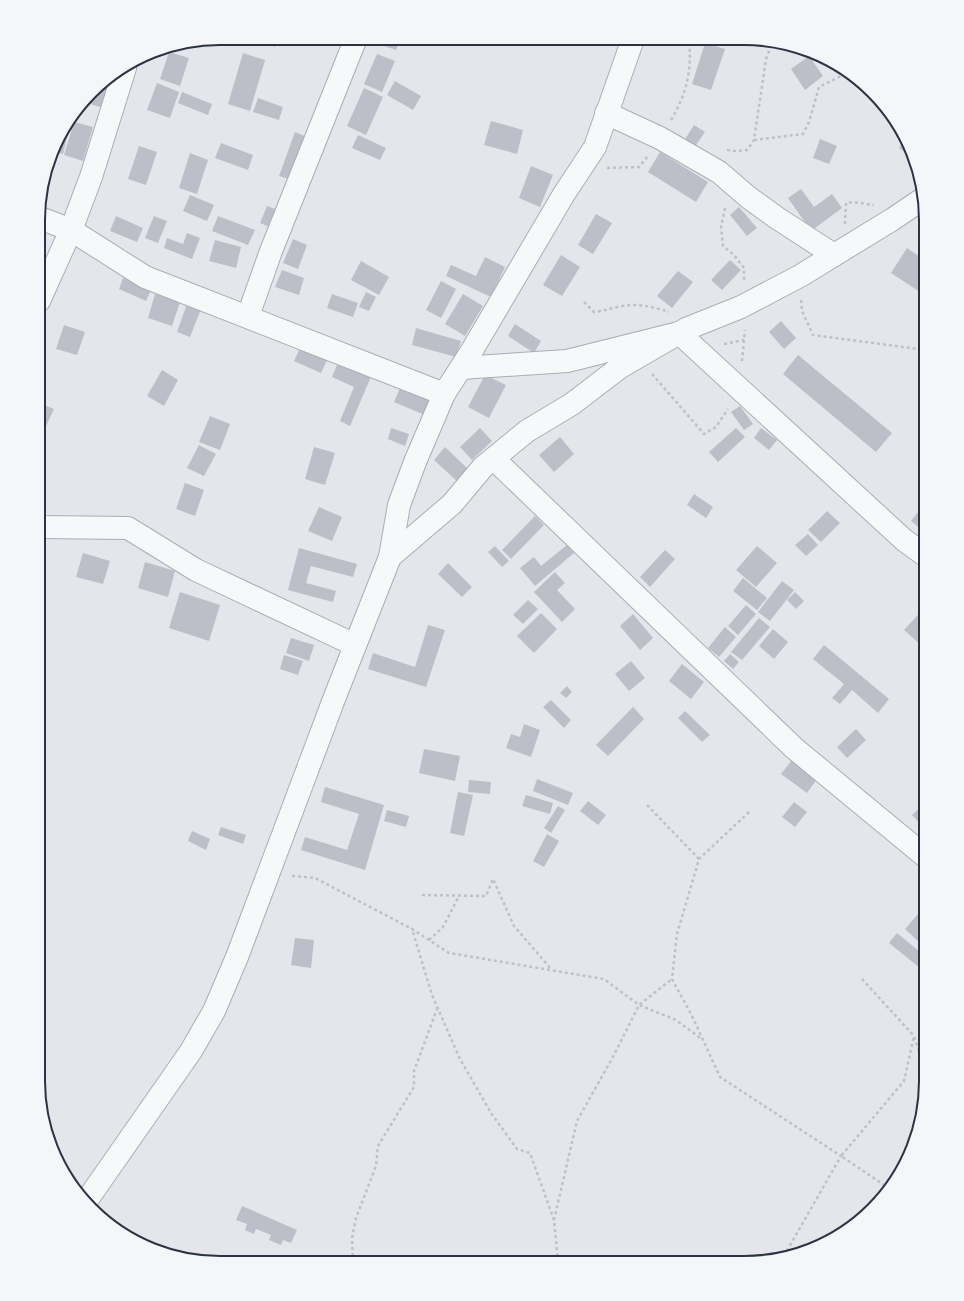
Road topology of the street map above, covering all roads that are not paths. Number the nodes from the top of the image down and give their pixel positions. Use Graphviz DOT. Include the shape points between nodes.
graph roads {
  1 [pos="353,45"];
  2 [pos="631,45"];
  3 [pos="123,74"];
  4 [pos="606,113"];
  5 [pos="918,202"];
  6 [pos="45,220"];
  7 [pos="71,230"];
  8 [pos="834,255"];
  9 [pos="45,288"];
  10 [pos="248,316"];
  11 [pos="683,331"];
  12 [pos="460,368"];
  13 [pos="444,394"];
  14 [pos="494,459"];
  15 [pos="45,527"];
  16 [pos="919,551"];
  17 [pos="390,557"];
  18 [pos="355,645"];
  19 [pos="919,851"];
  20 [pos="89,1197"];
  1 -- 10 [label="street" via="271,251"];
  2 -- 4 [label="street"];
  3 -- 7 [label="street" via="91,177"];
  4 -- 8 [label="street" via="660,138 708,165 777,218"];
  4 -- 12 [label="street" via="595,147"];
  5 -- 8 [label="street"];
  6 -- 7 [label="street"];
  7 -- 9 [label="street"];
  7 -- 10 [label="street" via="145,277"];
  8 -- 11 [label="street" via="745,304"];
  10 -- 13 [label="street"];
  11 -- 12 [label="street" via="567,361"];
  11 -- 14 [label="street" via="619,368 572,404 527,431"];
  11 -- 16 [label="street" via="738,387"];
  12 -- 13 [label="street"];
  13 -- 17 [label="street" via="399,505"];
  14 -- 17 [label="street" via="483,467 452,504"];
  14 -- 19 [label="street" via="794,748"];
  15 -- 18 [label="street" via="128,528 196,570"];
  17 -- 18 [label="street"];
  18 -- 20 [label="street" via="237,957 214,1011 191,1051"];
}
